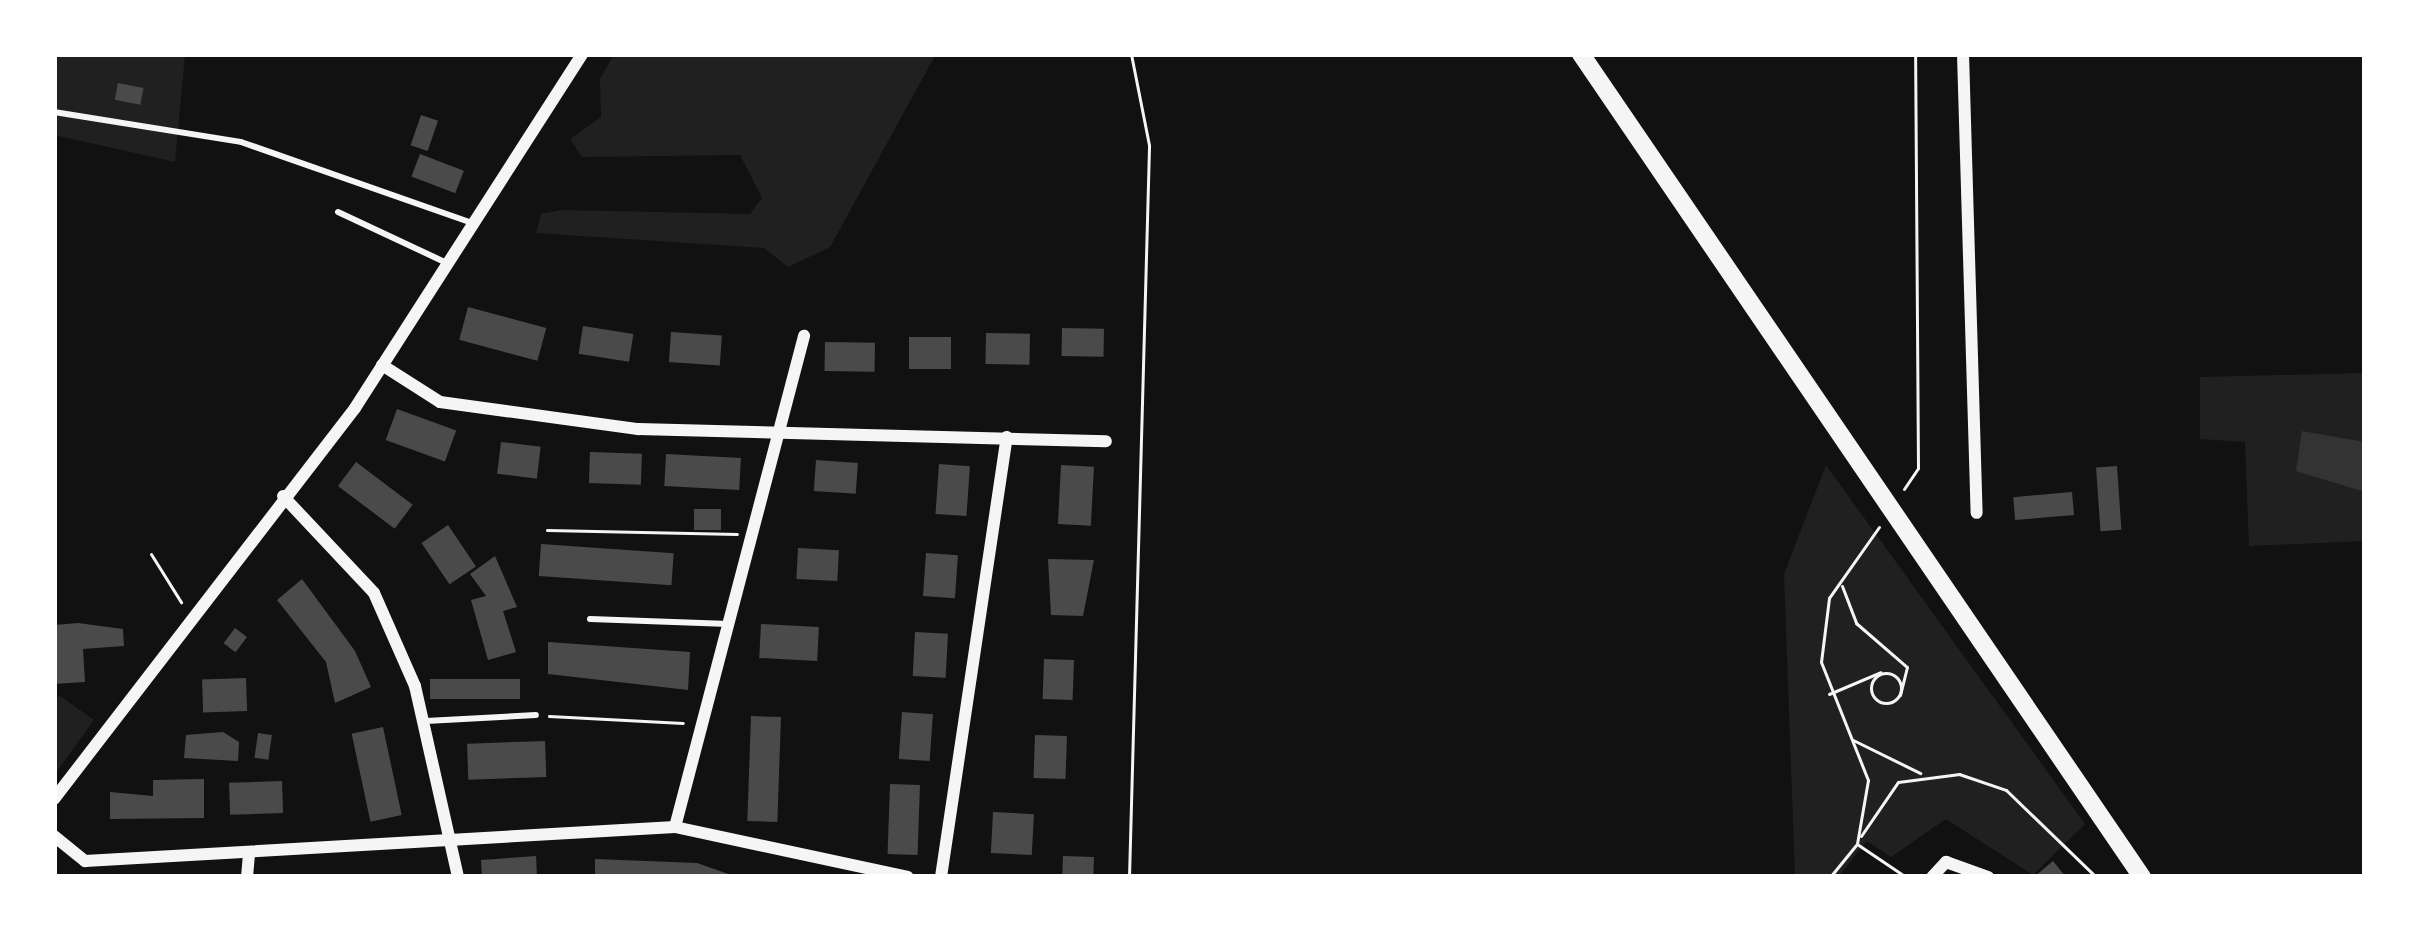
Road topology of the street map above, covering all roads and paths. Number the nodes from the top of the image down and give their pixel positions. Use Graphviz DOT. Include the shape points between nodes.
graph roads {
  1 [pos="582,54"];
  2 [pos="1131,54"];
  3 [pos="1581,54"];
  4 [pos="1915,54"];
  5 [pos="1964,54"];
  6 [pos="54,112"];
  7 [pos="338,212"];
  8 [pos="477,224"];
  9 [pos="449,265"];
  10 [pos="804,336"];
  11 [pos="382,365"];
  12 [pos="780,429"];
  13 [pos="1006,437"];
  14 [pos="1106,441"];
  15 [pos="1918,468"];
  16 [pos="283,496"];
  17 [pos="1977,513"];
  18 [pos="547,530"];
  19 [pos="753,534"];
  20 [pos="1862,553"];
  21 [pos="151,554"];
  22 [pos="1842,585"];
  23 [pos="188,614"];
  24 [pos="590,619"];
  25 [pos="729,624"];
  26 [pos="1882,673"];
  27 [pos="1829,694"];
  28 [pos="1900,695"];
  29 [pos="536,715"];
  30 [pos="423,721"];
  31 [pos="703,724"];
  32 [pos="1850,738"];
  33 [pos="1922,773"];
  34 [pos="54,799"];
  35 [pos="675,827"];
  36 [pos="54,836"];
  37 [pos="452,844"];
  38 [pos="1857,844"];
  39 [pos="249,856"];
  40 [pos="247,877"];
  41 [pos="458,877"];
  42 [pos="908,877"];
  43 [pos="940,877"];
  44 [pos="1129,877"];
  45 [pos="1830,877"];
  46 [pos="1906,877"];
  47 [pos="1932,877"];
  48 [pos="1988,877"];
  49 [pos="2096,877"];
  50 [pos="2142,877"];
  1 -- 8 [label="street"];
  2 -- 44 [label="path" via="1149,145"];
  3 -- 50 [label="main road"];
  4 -- 15 [label="path"];
  5 -- 17 [label="street"];
  6 -- 8 [label="lane" via="241,142"];
  7 -- 9 [label="lane"];
  8 -- 9 [label="street"];
  9 -- 11 [label="street"];
  10 -- 12 [label="street"];
  11 -- 12 [label="street" via="440,402 638,429"];
  11 -- 16 [label="street"];
  12 -- 13 [label="street"];
  12 -- 19 [label="street"];
  13 -- 14 [label="street"];
  13 -- 43 [label="street"];
  16 -- 23 [label="street"];
  16 -- 30 [label="street" via="374,593"];
  18 -- 19 [label="path"];
  19 -- 25 [label="street"];
  20 -- 22 [label="path"];
  21 -- 23 [label="path"];
  22 -- 27 [label="path" via="1819,623"];
  22 -- 28 [label="path" via="1856,623 1907,667"];
  23 -- 34 [label="street"];
  24 -- 25 [label="lane"];
  25 -- 31 [label="street"];
  26 -- 27 [label="path" via="1858,673"];
  26 -- 28 [label="path" via="1900,681"];
  26 -- 28 [label="path" via="1874,698"];
  27 -- 32 [label="path"];
  29 -- 30 [label="lane"];
  29 -- 31 [label="path"];
  30 -- 37 [label="street"];
  31 -- 35 [label="street"];
  32 -- 33 [label="path"];
  32 -- 38 [label="path" via="1869,793"];
  33 -- 38 [label="path" via="1880,800"];
  33 -- 49 [label="path" via="2006,790"];
  35 -- 37 [label="street"];
  35 -- 42 [label="street"];
  36 -- 39 [label="street" via="85,861"];
  37 -- 39 [label="street"];
  37 -- 41 [label="street"];
  38 -- 45 [label="path"];
  38 -- 46 [label="path"];
  39 -- 40 [label="street"];
  47 -- 48 [label="street" via="1946,862"];
}
